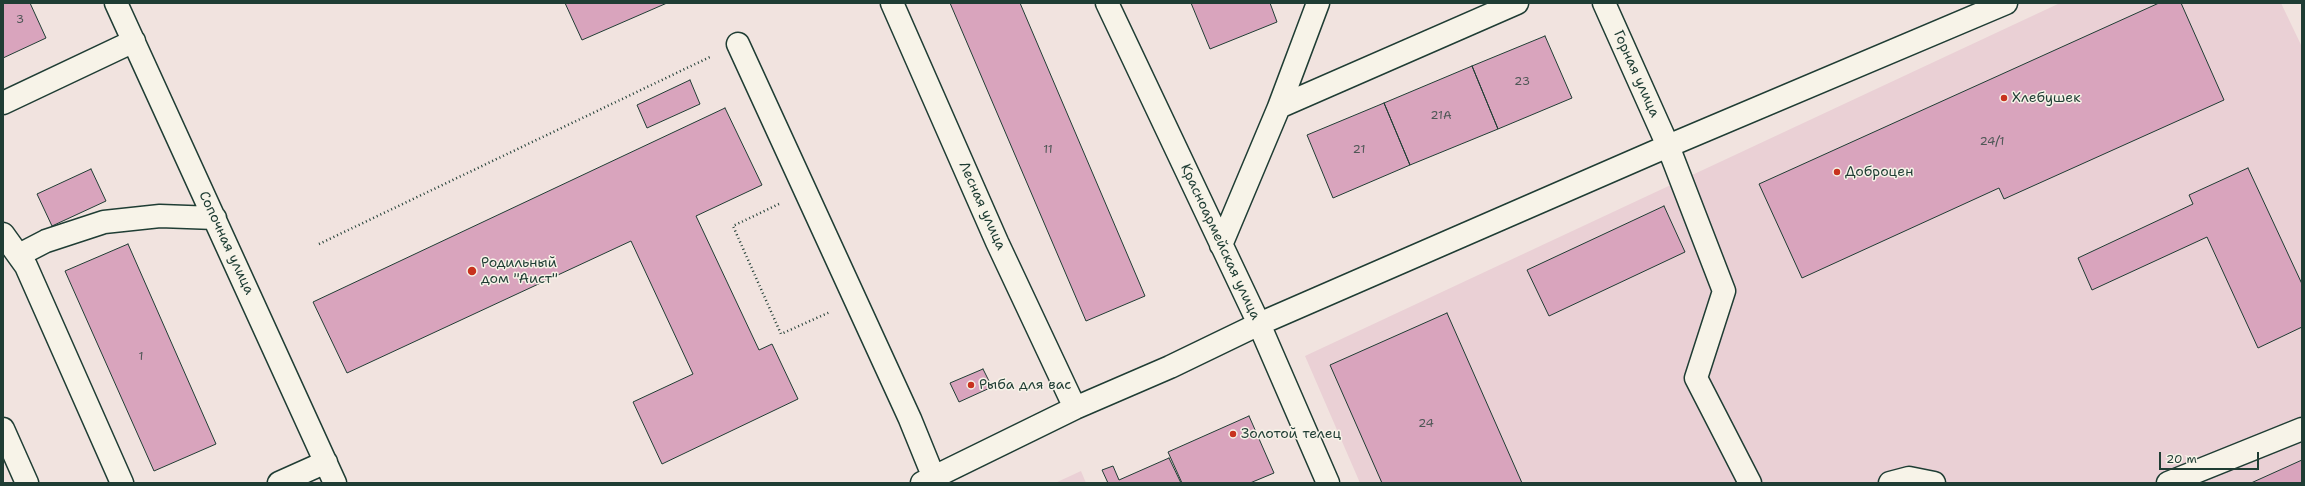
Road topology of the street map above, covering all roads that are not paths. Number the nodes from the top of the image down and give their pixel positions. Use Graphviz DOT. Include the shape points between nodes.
graph roads {
  1 [pos="116,3"];
  2 [pos="892,3"];
  3 [pos="1106,3"];
  4 [pos="1318,3"];
  5 [pos="1517,3"];
  6 [pos="1604,3"];
  7 [pos="2006,3"];
  8 [pos="134,41"];
  9 [pos="738,44"];
  10 [pos="3,103"];
  11 [pos="1279,107"];
  12 [pos="1668,146"];
  13 [pos="215,218"];
  14 [pos="3,234"];
  15 [pos="1221,245"];
  16 [pos="19,255"];
  17 [pos="1258,324"];
  18 [pos="1075,408"];
  19 [pos="3,429"];
  20 [pos="2302,429"];
  21 [pos="326,462"];
  22 [pos="928,480"];
  23 [pos="27,483"];
  24 [pos="122,483"];
  25 [pos="279,483"];
  26 [pos="335,483"];
  27 [pos="1328,483"];
  28 [pos="1750,483"];
  29 [pos="1890,483"];
  30 [pos="1934,483"];
  31 [pos="2168,483"];
  1 -- 8 [label="street, Сопочная улица"];
  2 -- 18 [label="street, Лесная улица" via="1000,249"];
  3 -- 15 [label="street, Красноармейская улица"];
  4 -- 11 [label="street"];
  5 -- 11 [label="street"];
  6 -- 12 [label="street, Горная улица"];
  7 -- 12 [label="street"];
  8 -- 10 [label="street"];
  8 -- 13 [label="street, Сопочная улица"];
  9 -- 22 [label="street" via="910,419"];
  11 -- 15 [label="street"];
  12 -- 17 [label="street"];
  12 -- 28 [label="street, Горная улица" via="1724,291 1696,378"];
  13 -- 16 [label="street" via="160,216 104,222 46,241"];
  13 -- 21 [label="street, Сопочная улица"];
  14 -- 16 [label="street"];
  15 -- 17 [label="street, Красноармейская улица"];
  16 -- 24 [label="street"];
  17 -- 18 [label="street" via="1170,367"];
  17 -- 27 [label="street, Красноармейская улица"];
  18 -- 22 [label="street"];
  19 -- 23 [label="street"];
  20 -- 31 [label="street"];
  21 -- 25 [label="street"];
  21 -- 26 [label="street, Сопочная улица"];
  29 -- 30 [label="street" via="1909,478"];
}
